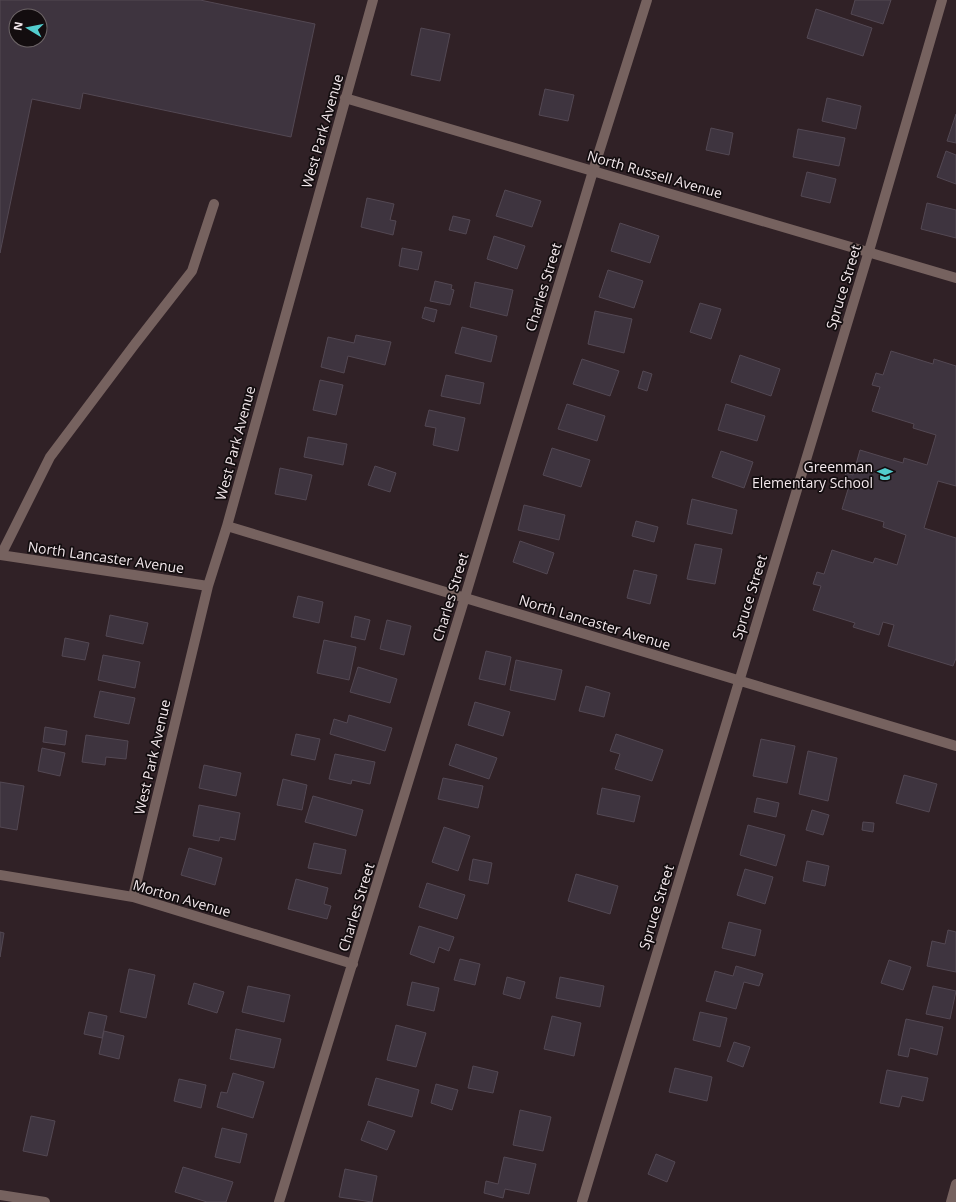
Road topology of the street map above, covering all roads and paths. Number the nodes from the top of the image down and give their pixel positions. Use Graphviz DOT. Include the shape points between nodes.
graph roads {
  1 [pos="373,0"];
  2 [pos="647,0"];
  3 [pos="942,0"];
  4 [pos="345,98"];
  5 [pos="592,171"];
  6 [pos="214,204"];
  7 [pos="869,251"];
  8 [pos="956,278"];
  9 [pos="227,526"];
  10 [pos="0,555"];
  11 [pos="208,586"];
  12 [pos="465,597"];
  13 [pos="738,680"];
  14 [pos="956,746"];
  15 [pos="0,876"];
  16 [pos="133,897"];
  17 [pos="353,964"];
  18 [pos="956,1184"];
  19 [pos="0,1195"];
  20 [pos="45,1202"];
  21 [pos="279,1202"];
  22 [pos="582,1202"];
  23 [pos="951,1202"];
  1 -- 4 [label="street, West Park Avenue"];
  2 -- 5 [label="street, Charles Street"];
  3 -- 7 [label="street, Spruce Street"];
  4 -- 5 [label="street, North Russell Avenue"];
  4 -- 9 [label="street, West Park Avenue"];
  5 -- 7 [label="street, North Russell Avenue"];
  5 -- 12 [label="street, Charles Street"];
  6 -- 10 [label="street" via="192,271 50,457"];
  7 -- 8 [label="street, North Russell Avenue"];
  7 -- 13 [label="street, Spruce Street"];
  9 -- 11 [label="street, West Park Avenue"];
  9 -- 12 [label="street, North Lancaster Avenue"];
  10 -- 11 [label="street, North Lancaster Avenue"];
  11 -- 16 [label="street, West Park Avenue"];
  12 -- 13 [label="street, North Lancaster Avenue"];
  12 -- 17 [label="street, Charles Street"];
  13 -- 14 [label="street, North Lancaster Avenue"];
  13 -- 22 [label="street, Spruce Street"];
  15 -- 16 [label="street, Morton Avenue"];
  16 -- 17 [label="street, Morton Avenue"];
  17 -- 21 [label="street, Charles Street"];
  18 -- 23 [label="street"];
  19 -- 20 [label="street"];
}
